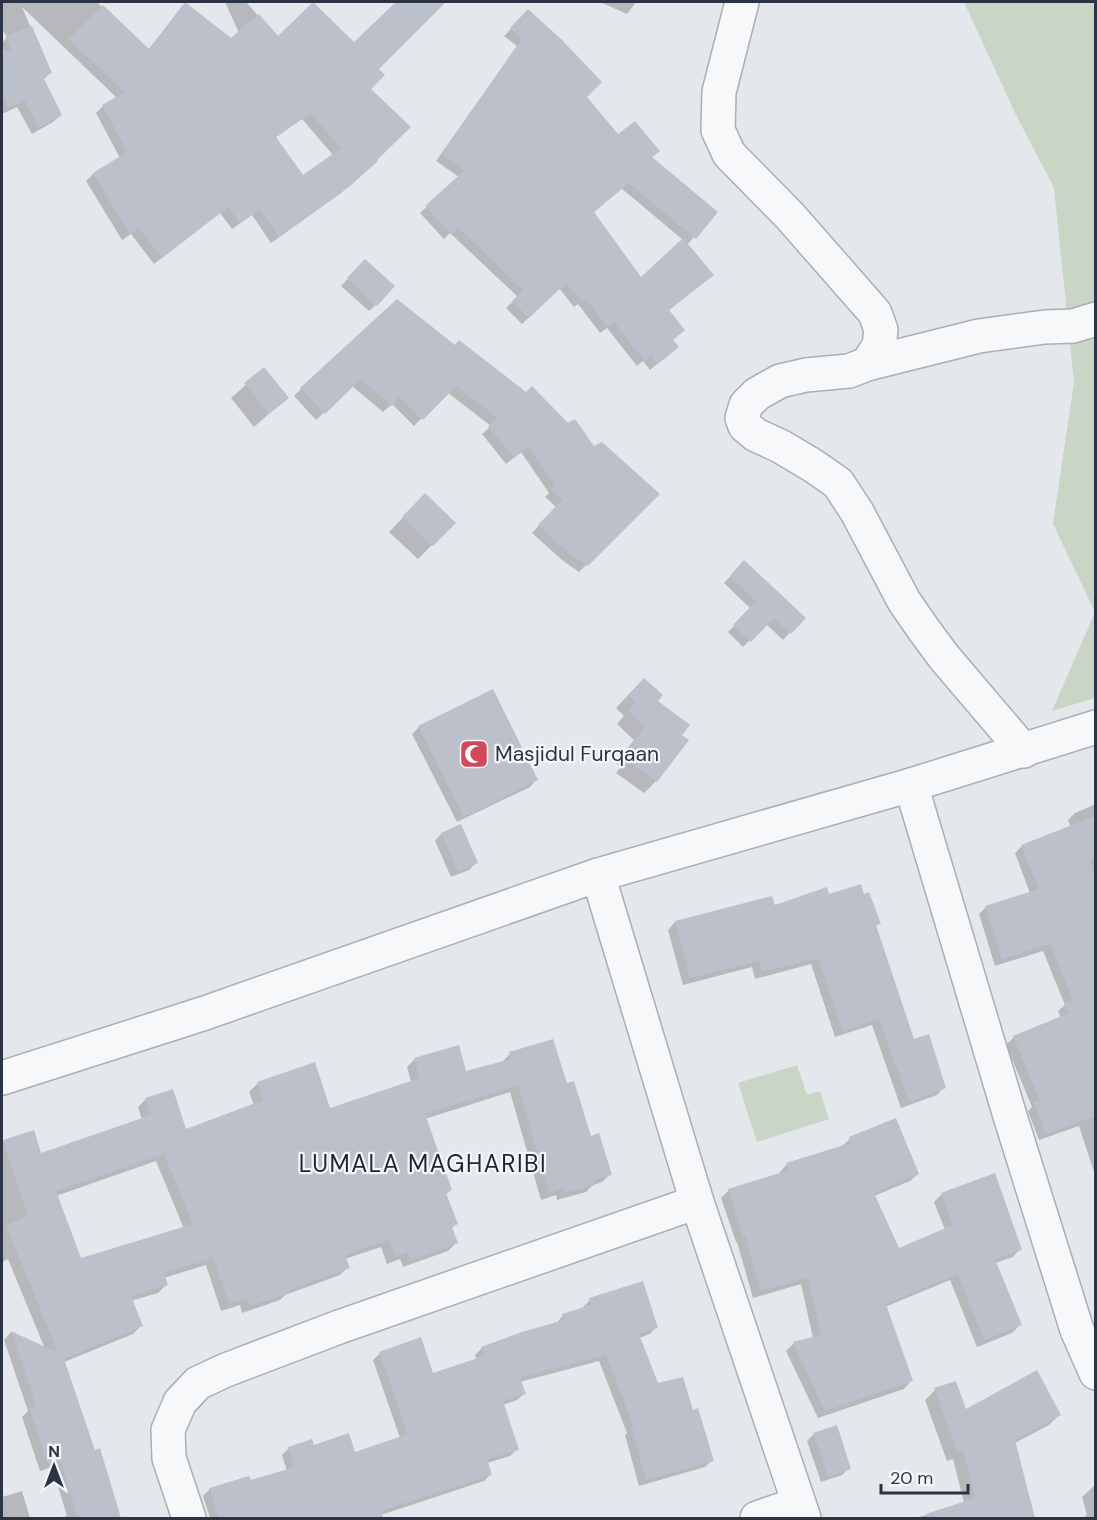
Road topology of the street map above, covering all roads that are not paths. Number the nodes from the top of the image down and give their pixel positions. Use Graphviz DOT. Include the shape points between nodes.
graph roads {
  1 [pos="742,2"];
  2 [pos="1095,319"];
  3 [pos="867,364"];
  4 [pos="1095,727"];
  5 [pos="1024,751"];
  6 [pos="911,785"];
  7 [pos="598,875"];
  8 [pos="2,1078"];
  9 [pos="698,1202"];
  10 [pos="1095,1373"];
  11 [pos="801,1511"];
  12 [pos="189,1518"];
  13 [pos="757,1518"];
  1 -- 3 [label="street" via="719,92 718,130 729,154 875,313 881,330 879,346"];
  2 -- 3 [label="street" via="1073,326 978,336"];
  3 -- 5 [label="street" via="849,371 780,381 746,405 742,418 745,426 838,483 924,630"];
  4 -- 5 [label="street"];
  5 -- 6 [label="street"];
  6 -- 7 [label="street"];
  6 -- 10 [label="street" via="1020,1150 1077,1330"];
  7 -- 8 [label="street" via="205,1013"];
  7 -- 9 [label="street"];
  9 -- 11 [label="street"];
  9 -- 12 [label="street" via="339,1327 198,1383 180,1402 168,1430 169,1458"];
  11 -- 13 [label="street"];
}
